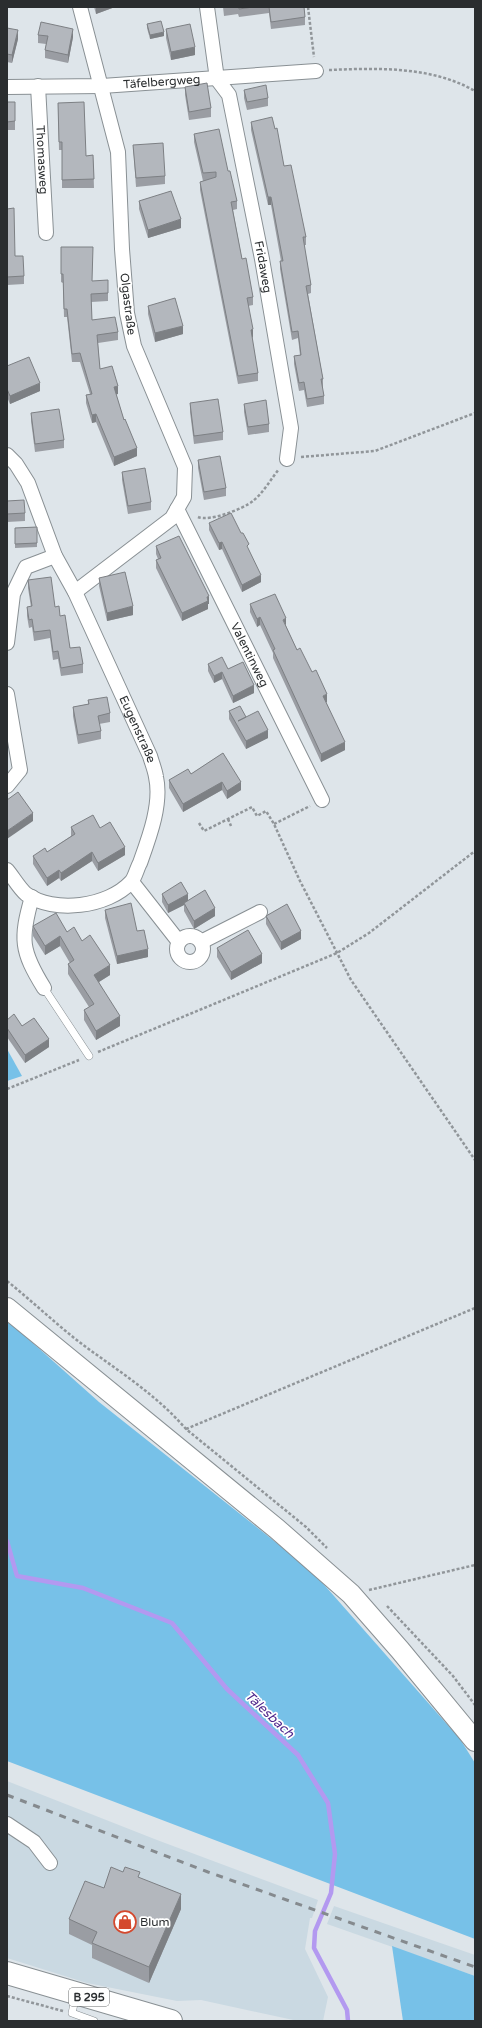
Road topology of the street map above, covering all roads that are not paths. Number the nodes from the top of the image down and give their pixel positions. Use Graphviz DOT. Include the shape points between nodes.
graph roads {
  1 [pos="80,7"];
  2 [pos="207,7"];
  3 [pos="316,71"];
  4 [pos="217,79"];
  5 [pos="38,86"];
  6 [pos="102,86"];
  7 [pos="7,87"];
  8 [pos="46,233"];
  9 [pos="7,455"];
  10 [pos="287,458"];
  11 [pos="177,509"];
  12 [pos="55,556"];
  13 [pos="75,592"];
  14 [pos="7,643"];
  15 [pos="7,694"];
  16 [pos="7,786"];
  17 [pos="322,800"];
  18 [pos="7,870"];
  19 [pos="132,882"];
  20 [pos="32,897"];
  21 [pos="260,912"];
  22 [pos="179,942"];
  23 [pos="201,942"];
  24 [pos="44,988"];
  25 [pos="88,1056"];
  26 [pos="7,1308"];
  27 [pos="475,1741"];
  28 [pos="7,1824"];
  29 [pos="50,1863"];
  30 [pos="7,1973"];
  31 [pos="74,2003"];
  32 [pos="94,2021"];
  33 [pos="171,2021"];
  1 -- 6 [label="street, Olgastraße"];
  2 -- 4 [label="street"];
  3 -- 4 [label="street, Täfelbergweg"];
  4 -- 6 [label="street, Täfelbergweg"];
  4 -- 10 [label="street, Fridaweg" via="229,95 262,259 291,428"];
  5 -- 6 [label="street, Täfelbergweg"];
  5 -- 7 [label="street, Täfelbergweg"];
  5 -- 8 [label="street, Thomasweg"];
  6 -- 11 [label="street, Olgastraße" via="118,152 127,314 134,346 185,467 184,497"];
  9 -- 12 [label="street, Eugenstraße" via="28,483"];
  11 -- 13 [label="street, Olgastraße" via="172,518"];
  11 -- 17 [label="street, Valentinweg"];
  12 -- 13 [label="street, Eugenstraße"];
  12 -- 14 [label="street" via="26,567 13,594"];
  13 -- 19 [label="street, Eugenstraße" via="150,756 157,777 157,800 146,845"];
  15 -- 16 [label="street" via="20,770"];
  18 -- 20 [label="street"];
  19 -- 20 [label="street" via="115,894 91,904 70,906"];
  19 -- 22 [label="street"];
  20 -- 24 [label="street" via="25,922 24,947 29,963"];
  21 -- 23 [label="street"];
  22 -- 23 [label="street" via="190,936"];
  22 -- 23 [label="street" via="177,951 189,962 197,961 202,954 204,950"];
  24 -- 25 [label="lane"];
  26 -- 27 [label="street" via="277,1529 351,1594"];
  28 -- 29 [label="street" via="34,1842"];
  30 -- 31 [label="main road, B 295"];
  31 -- 32 [label="lane"];
  31 -- 33 [label="main road, B 295"];
}
